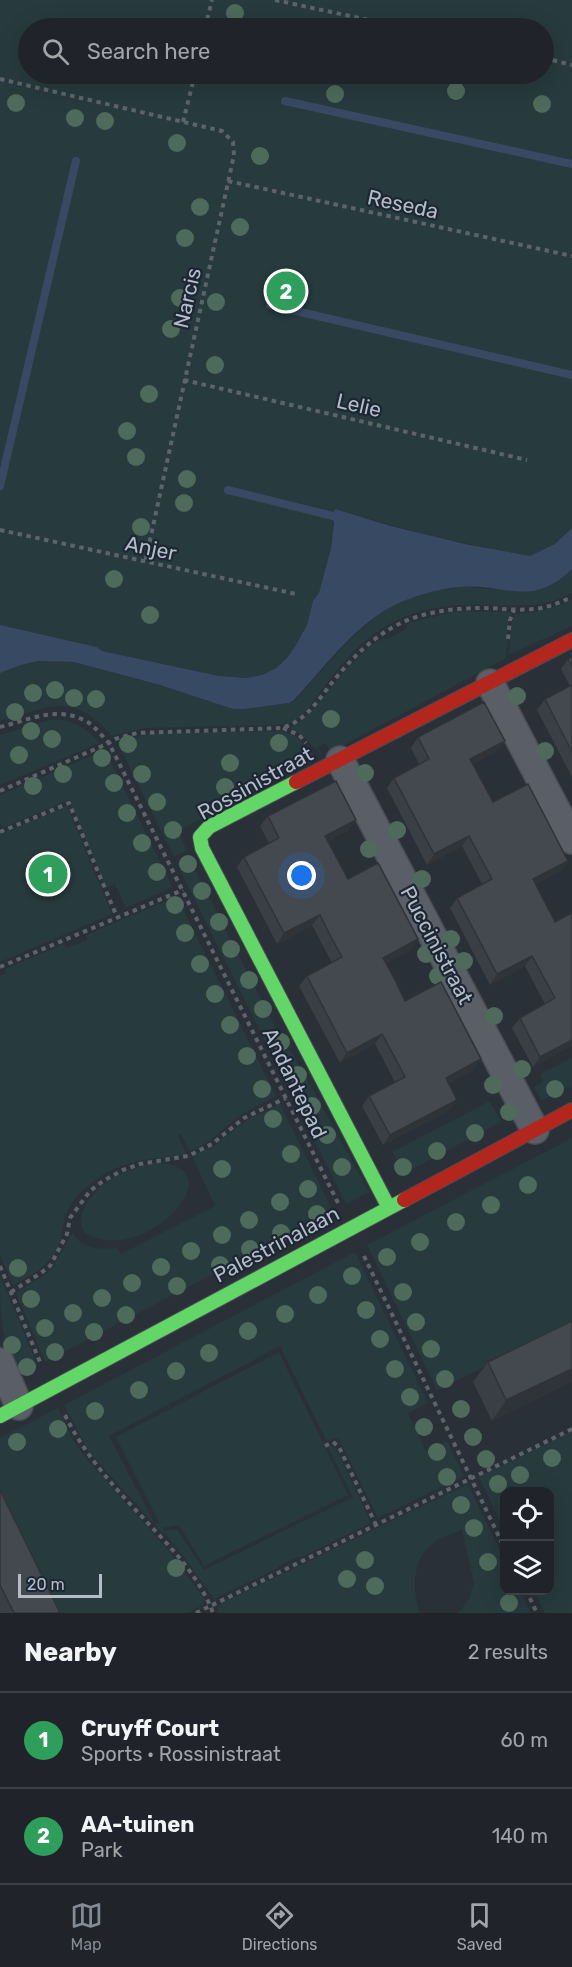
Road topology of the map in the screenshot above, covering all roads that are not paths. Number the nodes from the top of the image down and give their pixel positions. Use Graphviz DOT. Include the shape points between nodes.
graph roads {
  1 [pos="572,640"];
  2 [pos="490,683"];
  3 [pos="340,760"];
  4 [pos="572,840"];
  5 [pos="572,1110"];
  6 [pos="535,1130"];
  7 [pos="389,1208"];
  8 [pos="0,1362"];
  9 [pos="9,1411"];
  1 -- 2 [label="street, Rossinistraat"];
  2 -- 3 [label="street, Rossinistraat"];
  2 -- 4 [label="street"];
  3 -- 6 [label="street, Puccinistraat"];
  3 -- 7 [label="street, Rossinistraat" via="209,827 200,837 207,858"];
  5 -- 6 [label="street, Palestrinalaan"];
  6 -- 7 [label="street, Palestrinalaan"];
  7 -- 9 [label="street, Palestrinalaan"];
  8 -- 9 [label="street"];
}
